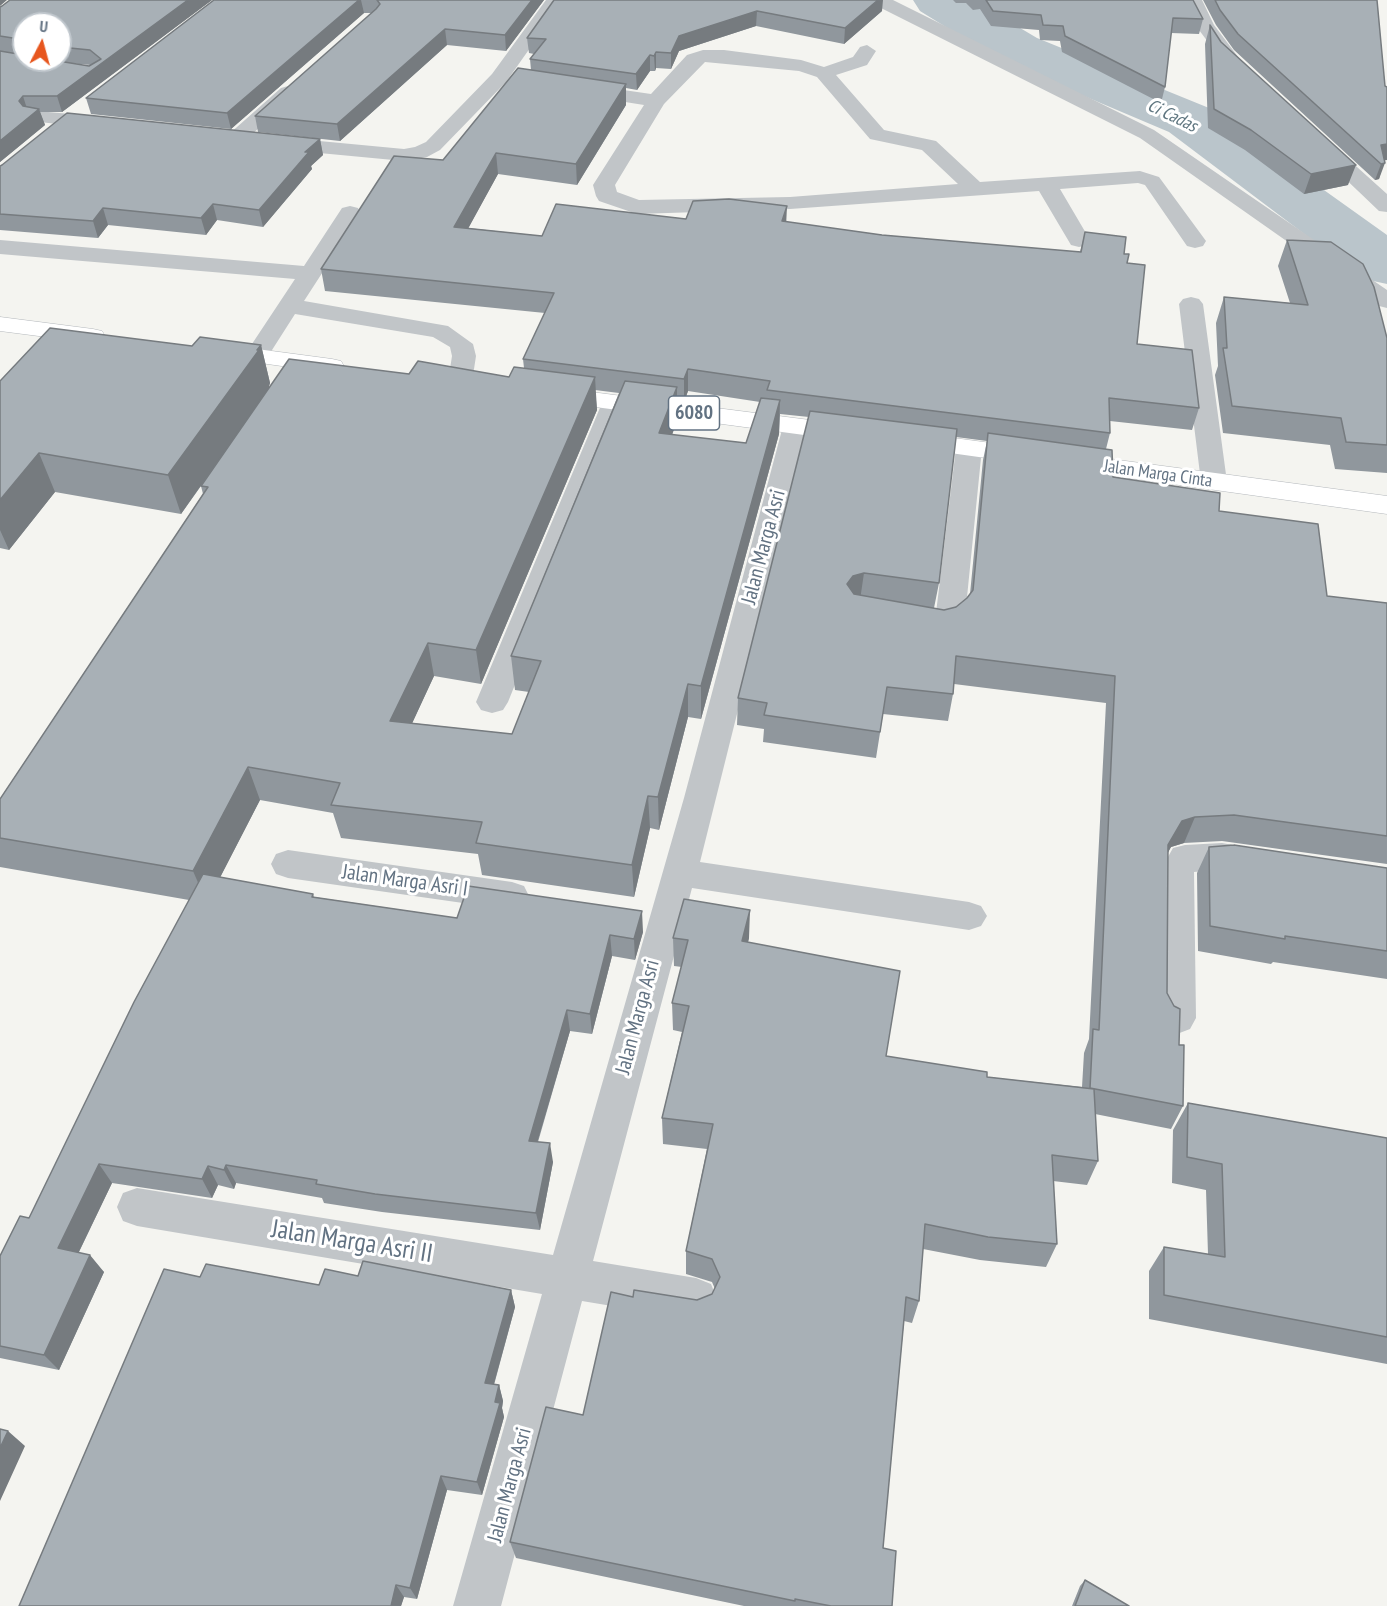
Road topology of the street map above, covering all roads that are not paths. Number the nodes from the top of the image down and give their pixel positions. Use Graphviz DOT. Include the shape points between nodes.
graph roads {
  1 [pos="555,0"];
  2 [pos="879,0"];
  3 [pos="1193,0"];
  4 [pos="867,51"];
  5 [pos="824,73"];
  6 [pos="499,78"];
  7 [pos="303,79"];
  8 [pos="521,81"];
  9 [pos="1253,82"];
  10 [pos="566,88"];
  11 [pos="656,101"];
  12 [pos="56,103"];
  13 [pos="87,105"];
  14 [pos="37,117"];
  15 [pos="69,120"];
  16 [pos="128,126"];
  17 [pos="1303,128"];
  18 [pos="18,131"];
  19 [pos="51,134"];
  20 [pos="212,136"];
  21 [pos="235,139"];
  22 [pos="1046,184"];
  23 [pos="975,189"];
  24 [pos="1387,206"];
  25 [pos="350,213"];
  26 [pos="1079,240"];
  27 [pos="1195,242"];
  28 [pos="0,247"];
  29 [pos="312,274"];
  30 [pos="1387,301"];
  31 [pos="1191,304"];
  32 [pos="290,306"];
  33 [pos="0,324"];
  34 [pos="58,332"];
  35 [pos="117,339"];
  36 [pos="198,349"];
  37 [pos="34,354"];
  38 [pos="256,356"];
  39 [pos="303,362"];
  40 [pos="359,369"];
  41 [pos="461,382"];
  42 [pos="283,391"];
  43 [pos="531,392"];
  44 [pos="615,403"];
  45 [pos="796,426"];
  46 [pos="969,448"];
  47 [pos="1214,482"];
  48 [pos="1387,505"];
  49 [pos="895,617"];
  50 [pos="492,702"];
  51 [pos="288,864"];
  52 [pos="1281,864"];
  53 [pos="678,872"];
  54 [pos="547,902"];
  55 [pos="969,916"];
  56 [pos="1177,1018"];
  57 [pos="137,1207"];
  58 [pos="567,1277"];
  59 [pos="696,1299"];
  60 [pos="477,1606"];
  1 -- 6 [label="street"];
  2 -- 30 [label="street" via="1147,134"];
  3 -- 9 [label="street" via="1225,55"];
  4 -- 5 [label="street" via="860,62"];
  5 -- 11 [label="street" via="801,66 703,56 694,59"];
  5 -- 23 [label="street" via="877,135 929,145"];
  6 -- 8 [label="street"];
  6 -- 21 [label="street" via="433,146 420,153 404,155"];
  7 -- 21 [label="street"];
  10 -- 11 [label="street"];
  11 -- 23 [label="street" via="604,185 606,196 636,207 790,203"];
  12 -- 14 [label="street"];
  13 -- 15 [label="street"];
  14 -- 15 [label="street"];
  14 -- 18 [label="street"];
  15 -- 16 [label="street"];
  15 -- 19 [label="street"];
  17 -- 24 [label="street"];
  20 -- 21 [label="street"];
  22 -- 23 [label="street"];
  22 -- 26 [label="street"];
  22 -- 27 [label="street" via="1146,178"];
  25 -- 29 [label="street"];
  28 -- 29 [label="street"];
  29 -- 32 [label="street"];
  31 -- 47 [label="street"];
  32 -- 38 [label="street"];
  32 -- 41 [label="street" via="440,331 461,344"];
  33 -- 34 [label="main road"];
  34 -- 35 [label="main road"];
  34 -- 37 [label="street"];
  36 -- 38 [label="main road"];
  38 -- 39 [label="main road"];
  39 -- 40 [label="main road"];
  39 -- 42 [label="street"];
  43 -- 44 [label="main road, Jalan Marga Cinta / 6080"];
  44 -- 45 [label="main road, Jalan Marga Cinta / 6080"];
  44 -- 50 [label="street"];
  45 -- 46 [label="main road, Jalan Marga Cinta / 6080"];
  45 -- 53 [label="street, Jalan Marga Asri"];
  46 -- 47 [label="main road, Jalan Marga Cinta / 6080"];
  46 -- 49 [label="street" via="950,616 940,625"];
  47 -- 48 [label="main road, Jalan Marga Cinta / 6080"];
  51 -- 54 [label="street, Jalan Marga Asri I"];
  52 -- 56 [label="street" via="1222,856 1185,858 1177,871"];
  53 -- 55 [label="street"];
  53 -- 58 [label="street, Jalan Marga Asri" via="653,917"];
  57 -- 58 [label="street, Jalan Marga Asri II"];
  58 -- 59 [label="street, Jalan Marga Asri II"];
  58 -- 60 [label="street, Jalan Marga Asri"];
}
